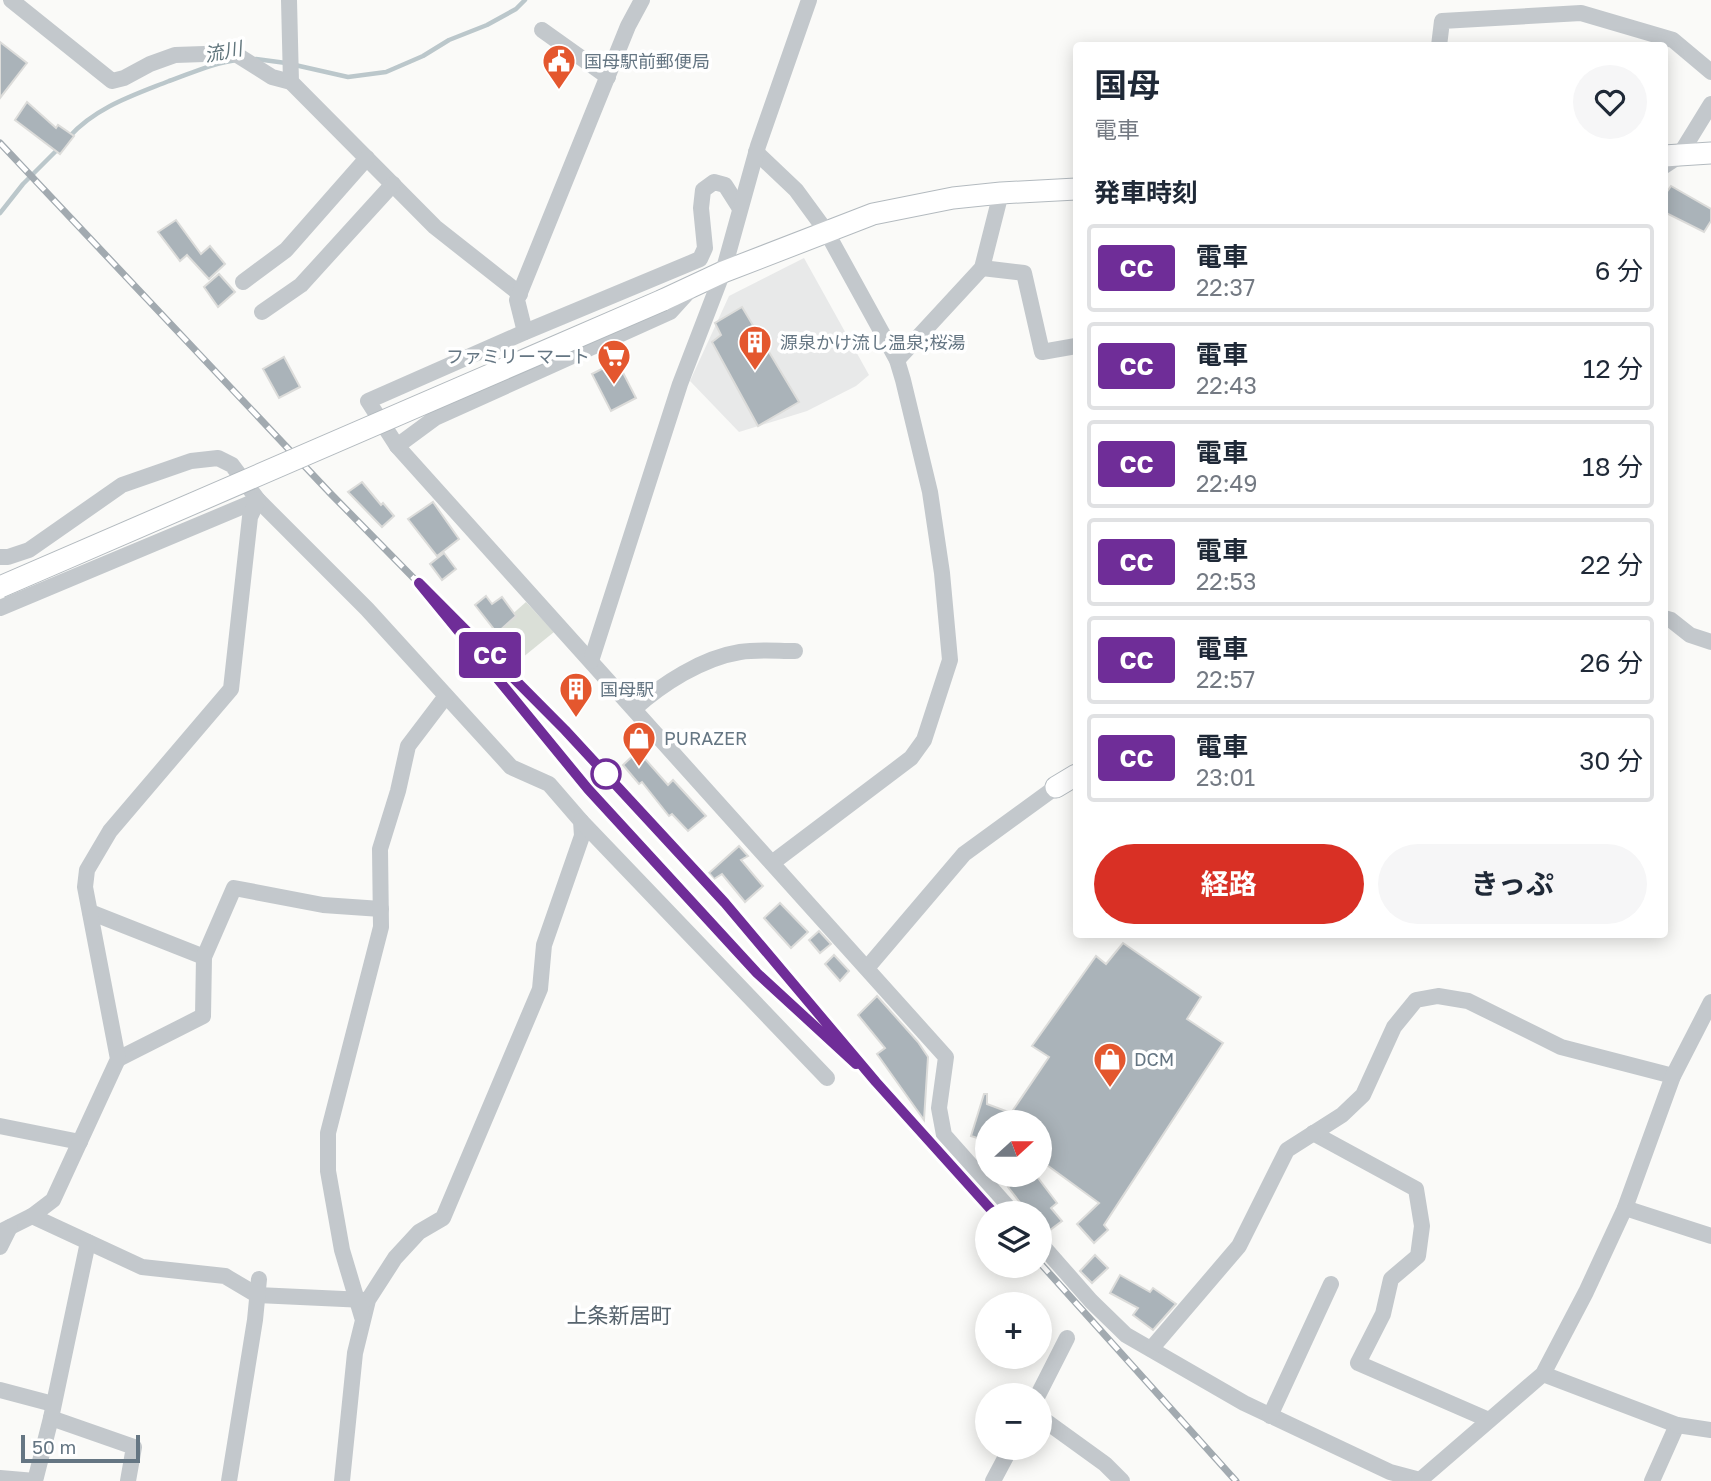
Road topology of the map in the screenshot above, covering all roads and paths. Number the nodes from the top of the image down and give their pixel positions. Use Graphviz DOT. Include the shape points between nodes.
graph roads {
  1 [pos="11,0"];
  2 [pos="289,0"];
  3 [pos="642,0"];
  4 [pos="809,0"];
  5 [pos="542,30"];
  6 [pos="1439,42"];
  7 [pos="1711,72"];
  8 [pos="608,77"];
  9 [pos="291,82"];
  10 [pos="1711,104"];
  11 [pos="756,152"];
  12 [pos="1711,153"];
  13 [pos="367,158"];
  14 [pos="1669,159"];
  15 [pos="393,184"];
  16 [pos="1073,189"];
  17 [pos="1001,193"];
  18 [pos="739,207"];
  19 [pos="826,231"];
  20 [pos="982,268"];
  21 [pos="723,272"];
  22 [pos="243,282"];
  23 [pos="697,284"];
  24 [pos="520,294"];
  25 [pos="262,312"];
  26 [pos="525,332"];
  27 [pos="1073,347"];
  28 [pos="897,360"];
  29 [pos="397,446"];
  30 [pos="258,500"];
  31 [pos="0,557"];
  32 [pos="0,587"];
  33 [pos="0,608"];
  34 [pos="1668,619"];
  35 [pos="1711,642"];
  36 [pos="795,652"];
  37 [pos="591,661"];
  38 [pos="446,696"];
  39 [pos="634,709"];
  40 [pos="1066,784"];
  41 [pos="580,821"];
  42 [pos="772,863"];
  43 [pos="381,909"];
  44 [pos="90,912"];
  45 [pos="204,957"];
  46 [pos="867,968"];
  47 [pos="1710,1007"];
  48 [pos="118,1059"];
  49 [pos="1673,1076"];
  50 [pos="827,1078"];
  51 [pos="0,1126"];
  52 [pos="1313,1133"];
  53 [pos="80,1142"];
  54 [pos="1002,1201"];
  55 [pos="1625,1208"];
  56 [pos="32,1216"];
  57 [pos="5,1229"];
  58 [pos="1711,1236"];
  59 [pos="88,1242"];
  60 [pos="0,1247"];
  61 [pos="1052,1257"];
  62 [pos="1331,1284"];
  63 [pos="258,1287"];
  64 [pos="362,1299"];
  65 [pos="1067,1338"];
  66 [pos="1151,1349"];
  67 [pos="1543,1374"];
  68 [pos="1044,1383"];
  69 [pos="0,1390"];
  70 [pos="52,1411"];
  71 [pos="1270,1416"];
  72 [pos="1489,1420"];
  73 [pos="1677,1425"];
  74 [pos="1052,1426"];
  75 [pos="1711,1430"];
  76 [pos="1004,1460"];
  77 [pos="0,1478"];
  78 [pos="35,1481"];
  79 [pos="128,1481"];
  80 [pos="229,1481"];
  81 [pos="342,1481"];
  82 [pos="993,1481"];
  83 [pos="1122,1481"];
  84 [pos="1419,1481"];
  85 [pos="1652,1481"];
  1 -- 9 [label="street" via="112,81 174,55 234,53 272,77"];
  2 -- 9 [label="street"];
  3 -- 8 [label="street"];
  4 -- 11 [label="street"];
  5 -- 8 [label="street"];
  6 -- 7 [label="street" via="1442,21 1581,13 1673,40"];
  8 -- 24 [label="street"];
  9 -- 13 [label="street"];
  10 -- 14 [label="street"];
  11 -- 18 [label="street"];
  11 -- 19 [label="street" via="796,190"];
  12 -- 14 [label="street"];
  13 -- 15 [label="street"];
  13 -- 22 [label="street" via="286,250"];
  15 -- 24 [label="street" via="435,227"];
  15 -- 25 [label="street" via="301,285"];
  16 -- 17 [label="street"];
  17 -- 19 [label="street" via="873,214"];
  17 -- 20 [label="street"];
  18 -- 21 [label="street"];
  18 -- 26 [label="street" via="725,186 714,182 703,190 705,248 699,259"];
  19 -- 21 [label="street"];
  19 -- 28 [label="street"];
  20 -- 27 [label="street" via="1024,272 1042,352"];
  20 -- 28 [label="street"];
  21 -- 23 [label="street"];
  21 -- 37 [label="street" via="680,384"];
  23 -- 29 [label="street" via="670,312 435,418"];
  23 -- 32 [label="street, bridge"];
  24 -- 26 [label="street" via="517,300"];
  26 -- 29 [label="street" via="368,401"];
  28 -- 42 [label="street" via="930,492 950,660 924,740 911,758"];
  29 -- 37 [label="street"];
  30 -- 31 [label="street" via="232,465 218,458 191,461 122,485 29,550"];
  30 -- 33 [label="street"];
  30 -- 38 [label="street"];
  30 -- 44 [label="street" via="250,517 231,690 110,831 87,870"];
  34 -- 35 [label="street" via="1690,635"];
  36 -- 39 [label="street" via="741,652 715,658 648,696"];
  37 -- 39 [label="street"];
  38 -- 41 [label="street" via="511,767 549,784"];
  38 -- 43 [label="street" via="408,746 380,849"];
  39 -- 42 [label="street"];
  40 -- 46 [label="street" via="964,854"];
  41 -- 50 [label="street"];
  41 -- 64 [label="street" via="582,836 544,945 540,989 443,1218 419,1233"];
  42 -- 46 [label="street"];
  43 -- 45 [label="street" via="323,905 234,888"];
  43 -- 64 [label="street" via="381,927 328,1133 328,1171 342,1250"];
  44 -- 45 [label="street"];
  44 -- 48 [label="street"];
  45 -- 48 [label="street" via="203,1016"];
  46 -- 54 [label="street" via="946,1057 939,1108 944,1135"];
  47 -- 49 [label="street"];
  48 -- 53 [label="street"];
  49 -- 52 [label="street" via="1561,1046 1468,1000 1438,996 1416,1000 1394,1027 1363,1094 1342,1115"];
  49 -- 55 [label="street"];
  51 -- 53 [label="street"];
  52 -- 66 [label="street" via="1287,1150 1239,1246"];
  52 -- 72 [label="street" via="1416,1189 1422,1226 1418,1256 1391,1279 1383,1314 1358,1363"];
  53 -- 56 [label="street" via="53,1200"];
  55 -- 58 [label="street"];
  55 -- 67 [label="street"];
  56 -- 57 [label="street"];
  56 -- 59 [label="street"];
  57 -- 60 [label="street"];
  59 -- 63 [label="street" via="142,1266 225,1276"];
  59 -- 70 [label="street"];
  61 -- 66 [label="street" via="1126,1335"];
  62 -- 71 [label="street"];
  63 -- 64 [label="street"];
  63 -- 80 [label="street"];
  64 -- 81 [label="street"];
  65 -- 68 [label="street"];
  66 -- 71 [label="street"];
  67 -- 72 [label="street"];
  67 -- 73 [label="street"];
  69 -- 70 [label="street"];
  70 -- 78 [label="street"];
  70 -- 79 [label="street" via="134,1447"];
  71 -- 84 [label="street"];
  72 -- 84 [label="street"];
  73 -- 75 [label="street"];
  73 -- 85 [label="street"];
  74 -- 83 [label="street"];
  76 -- 82 [label="street"];
  77 -- 78 [label="street"];
}
